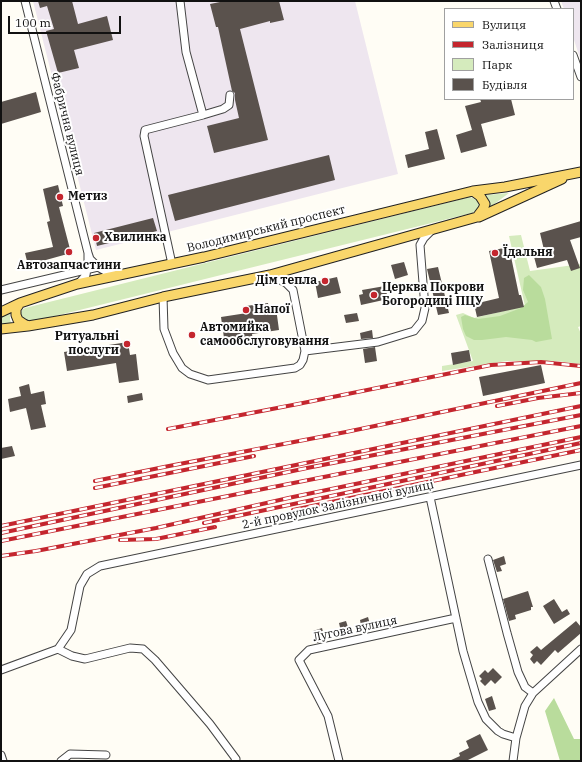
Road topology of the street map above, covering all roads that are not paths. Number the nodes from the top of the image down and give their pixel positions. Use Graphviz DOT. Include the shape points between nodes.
graph roads {
  1 [pos="25,1"];
  2 [pos="180,1"];
  3 [pos="574,58"];
  4 [pos="581,77"];
  5 [pos="230,95"];
  6 [pos="203,115"];
  7 [pos="576,173"];
  8 [pos="473,191"];
  9 [pos="477,217"];
  10 [pos="432,229"];
  11 [pos="88,253"];
  12 [pos="172,264"];
  13 [pos="98,267"];
  14 [pos="88,268"];
  15 [pos="116,275"];
  16 [pos="270,275"];
  17 [pos="77,284"];
  18 [pos="1,290"];
  19 [pos="163,297"];
  20 [pos="20,303"];
  21 [pos="1,312"];
  22 [pos="28,326"];
  23 [pos="1,329"];
  24 [pos="305,351"];
  25 [pos="581,465"];
  26 [pos="430,496"];
  27 [pos="488,559"];
  28 [pos="456,618"];
  29 [pos="58,649"];
  30 [pos="581,649"];
  31 [pos="1,670"];
  32 [pos="533,693"];
  33 [pos="516,738"];
  34 [pos="106,754"];
  35 [pos="1,755"];
  36 [pos="3,761"];
  37 [pos="61,761"];
  38 [pos="235,761"];
  39 [pos="339,761"];
  40 [pos="513,761"];
  1 -- 11 [label="street, Фабрична вулиця"];
  2 -- 6 [label="street" via="186,52"];
  3 -- 4 [label="street"];
  5 -- 6 [label="street" via="229,104 223,109"];
  6 -- 12 [label="street" via="145,130 144,136"];
  7 -- 8 [label="main road, Володимирський проспект"];
  7 -- 9 [label="main road, Володимирський проспект"];
  8 -- 9 [label="main road" via="480,196 484,204"];
  8 -- 12 [label="main road, Володимирський проспект"];
  9 -- 10 [label="main road, Володимирський проспект"];
  10 -- 16 [label="main road, Володимирський проспект"];
  10 -- 24 [label="street" via="420,245 425,308 422,321 414,331 378,342"];
  11 -- 13 [label="street"];
  11 -- 14 [label="street"];
  12 -- 15 [label="main road, Володимирський проспект"];
  13 -- 14 [label="street"];
  13 -- 15 [label="street"];
  14 -- 17 [label="street" via="86,275"];
  14 -- 18 [label="street"];
  15 -- 17 [label="main road, Володимирський проспект"];
  16 -- 19 [label="main road, Володимирський проспект"];
  16 -- 24 [label="street" via="286,283 293,290"];
  17 -- 20 [label="main road, Володимирський проспект"];
  19 -- 22 [label="main road, Володимирський проспект"];
  19 -- 24 [label="street" via="164,329 173,353 182,368 199,378 208,380 295,368 303,360"];
  20 -- 21 [label="main road, Володимирський проспект"];
  20 -- 22 [label="main road" via="16,315 18,320"];
  22 -- 23 [label="main road, Володимирський проспект"];
  25 -- 26 [label="street, 2-й провулок Залізничної вулиці"];
  26 -- 28 [label="street"];
  26 -- 29 [label="street, 2-й провулок Залізничної вулиці" via="100,566 87,574 80,586 71,630"];
  27 -- 32 [label="street" via="518,672 525,687"];
  28 -- 33 [label="street" via="478,702 486,719 498,731"];
  28 -- 39 [label="street, Лугова вулиця" via="309,650 299,660 328,716"];
  29 -- 31 [label="street"];
  29 -- 38 [label="street" via="85,659 130,648 144,649 210,724"];
  30 -- 32 [label="street"];
  32 -- 33 [label="street"];
  33 -- 40 [label="street"];
  34 -- 37 [label="street" via="70,754"];
  35 -- 36 [label="street"];
}
